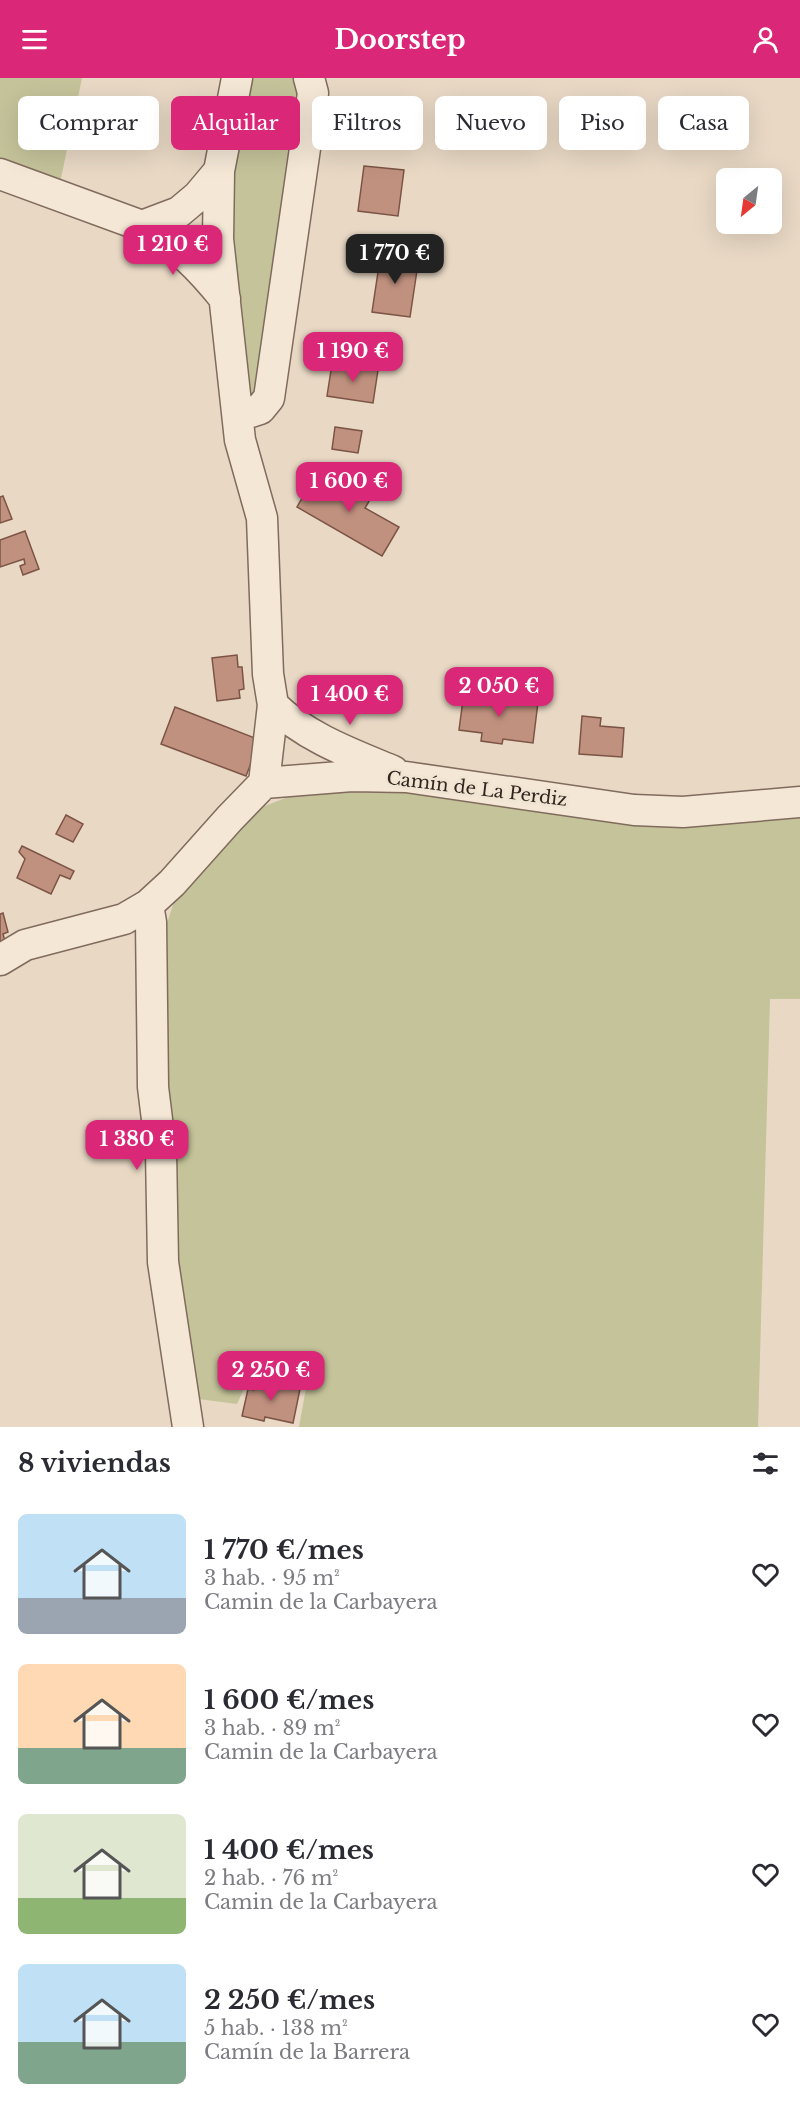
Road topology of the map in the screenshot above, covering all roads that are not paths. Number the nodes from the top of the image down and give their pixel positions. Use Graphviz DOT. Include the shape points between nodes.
graph roads {
  1 [pos="237,78"];
  2 [pos="309,78"];
  3 [pos="219,171"];
  4 [pos="0,174"];
  5 [pos="142,226"];
  6 [pos="225,299"];
  7 [pos="238,416"];
  8 [pos="273,705"];
  9 [pos="406,777"];
  10 [pos="264,783"];
  11 [pos="800,802"];
  12 [pos="148,905"];
  13 [pos="0,960"];
  14 [pos="188,1427"];
  1 -- 3 [label="street"];
  2 -- 7 [label="street" via="313,93 296,286 269,398 260,410"];
  3 -- 5 [label="street" via="179,212"];
  3 -- 6 [label="street" via="218,238"];
  4 -- 5 [label="street"];
  5 -- 6 [label="street" via="185,254"];
  6 -- 7 [label="street"];
  7 -- 8 [label="street" via="240,440 262,518 268,674"];
  8 -- 9 [label="street" via="289,721"];
  8 -- 10 [label="street"];
  9 -- 10 [label="street, Camín de La Perdiz" via="352,776"];
  9 -- 11 [label="street, Camín de La Perdiz" via="634,810 683,812"];
  10 -- 12 [label="street"];
  12 -- 13 [label="street" via="124,919 25,945"];
  12 -- 14 [label="street" via="163,1262"];
}
